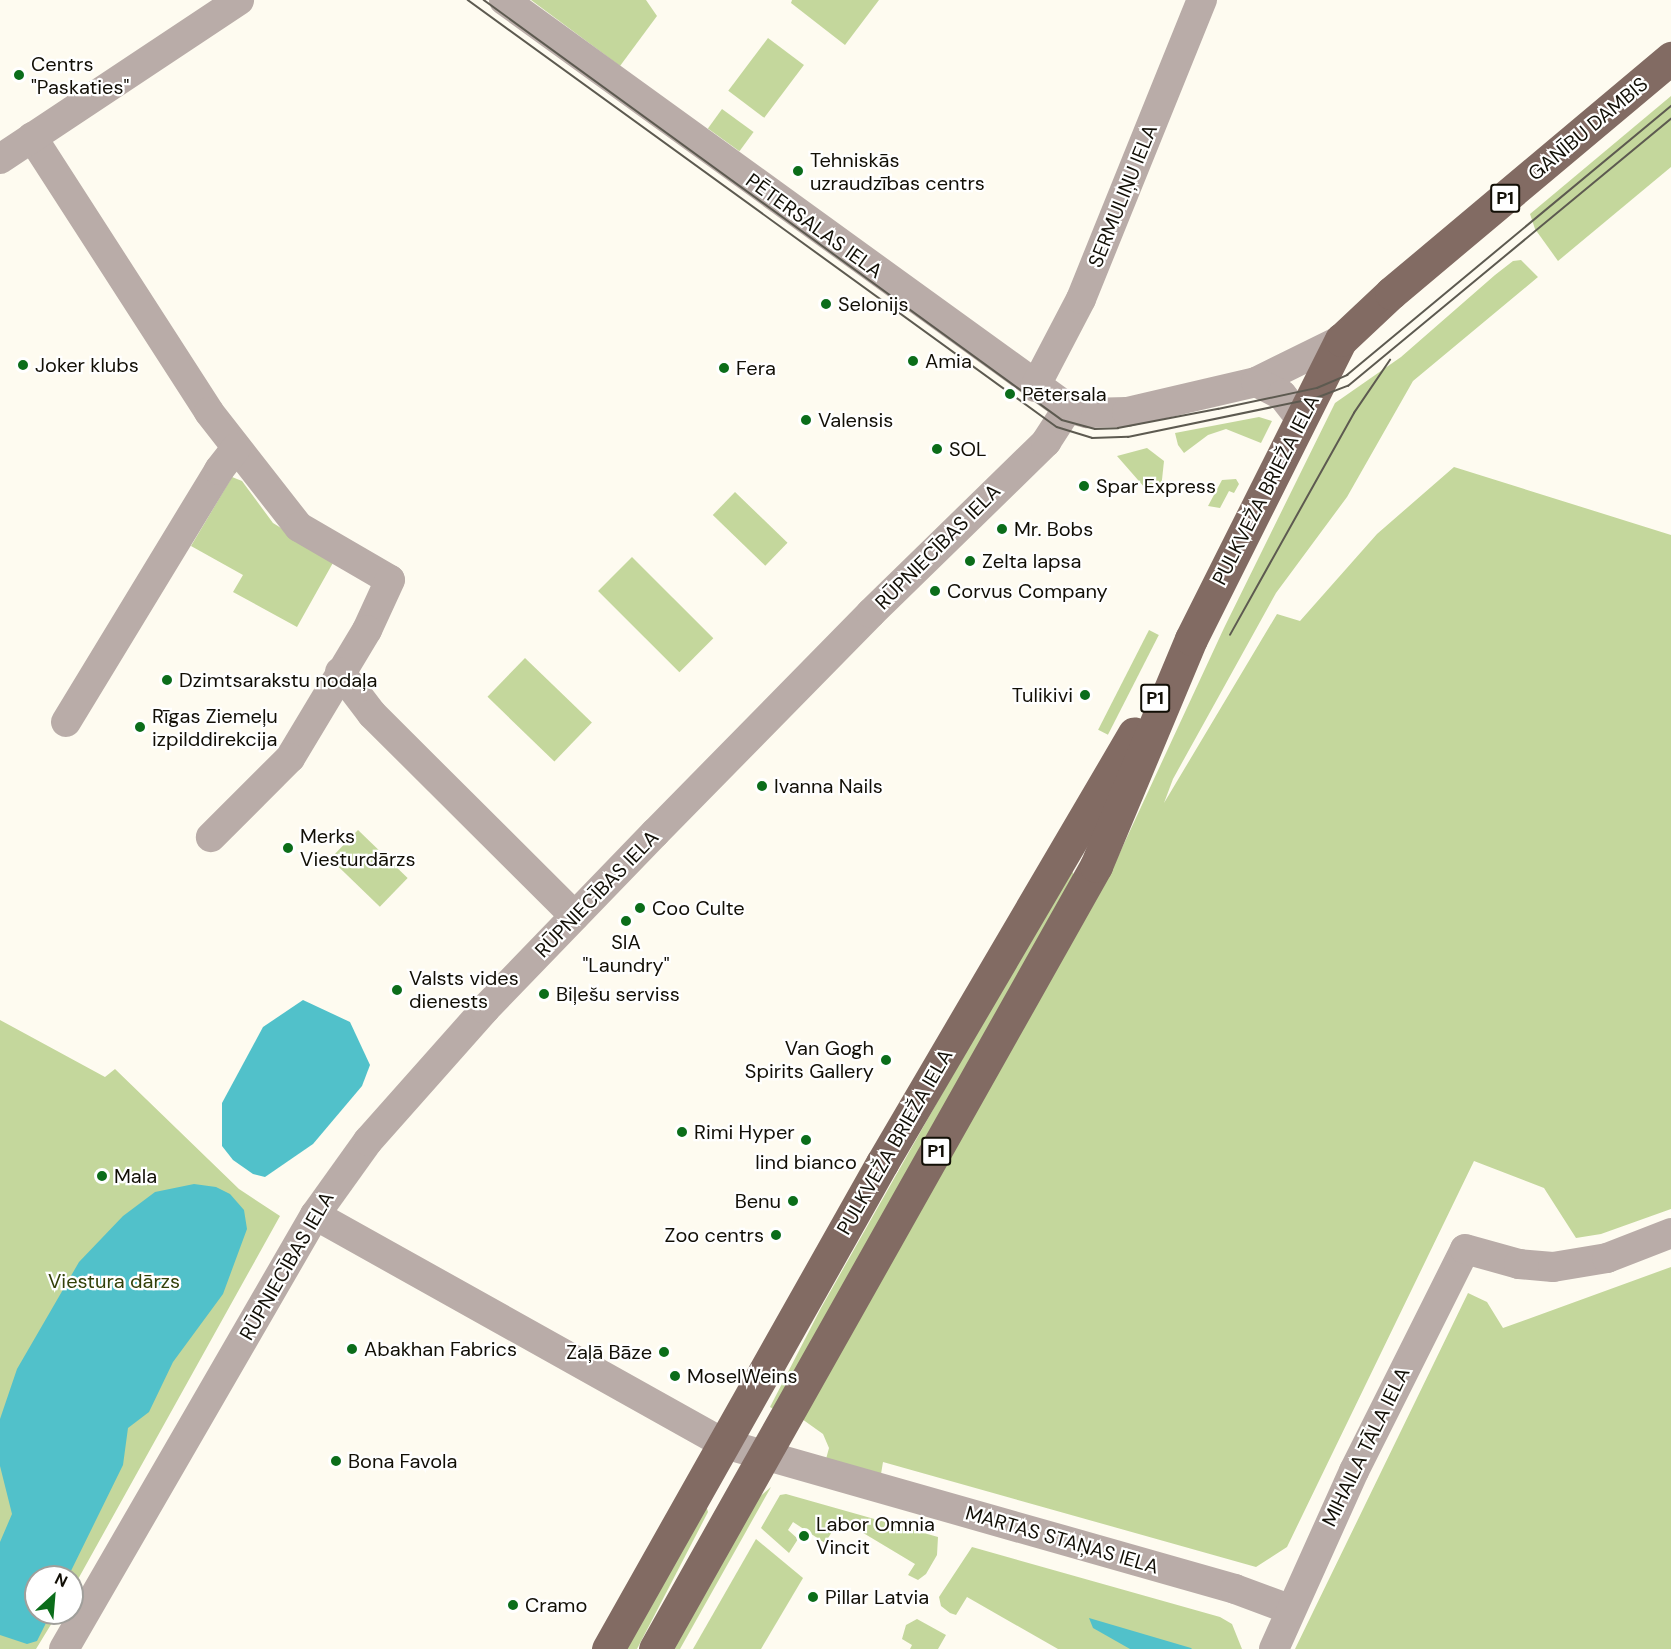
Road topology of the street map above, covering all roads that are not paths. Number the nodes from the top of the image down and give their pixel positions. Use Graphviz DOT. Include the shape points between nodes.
graph roads {
  1 [pos="239,0"];
  2 [pos="504,0"];
  3 [pos="1202,0"];
  4 [pos="1671,58"];
  5 [pos="32,137"];
  6 [pos="0,159"];
  7 [pos="1341,340"];
  8 [pos="1256,382"];
  9 [pos="1035,387"];
  10 [pos="1068,408"];
  11 [pos="1301,419"];
  12 [pos="236,448"];
  13 [pos="1191,639"];
  14 [pos="340,672"];
  15 [pos="66,723"];
  16 [pos="211,837"];
  17 [pos="1065,845"];
  18 [pos="1096,866"];
  19 [pos="575,916"];
  20 [pos="315,1215"];
  21 [pos="1671,1233"];
  22 [pos="725,1444"];
  23 [pos="765,1455"];
  24 [pos="1289,1609"];
  25 [pos="64,1649"];
  26 [pos="608,1649"];
  27 [pos="655,1649"];
  28 [pos="1274,1649"];
  1 -- 5 [label="street"];
  2 -- 9 [label="street, PĒTERSALAS IELA"];
  3 -- 9 [label="street, SERMULIŅU IELA" via="1081,299"];
  4 -- 7 [label="main road, GANĪBU DAMBIS / P1" via="1391,293"];
  5 -- 6 [label="street"];
  5 -- 12 [label="street"];
  7 -- 8 [label="street, PĒTERSALAS IELA"];
  7 -- 11 [label="main road, PULKVEŽA BRIEŽA IELA / P1"];
  8 -- 10 [label="street, PĒTERSALAS IELA" via="1126,412 1087,413"];
  8 -- 11 [label="street" via="1282,395"];
  9 -- 10 [label="street, PĒTERSALAS IELA"];
  10 -- 19 [label="street, RŪPNIECĪBAS IELA" via="1046,442 871,613"];
  11 -- 13 [label="main road, PULKVEŽA BRIEŽA IELA / P1"];
  12 -- 14 [label="street" via="299,527 390,580 367,630"];
  12 -- 15 [label="street"];
  13 -- 17 [label="main road, PULKVEŽA BRIEŽA IELA / P1"];
  13 -- 18 [label="main road, PULKVEŽA BRIEŽA IELA / P1"];
  14 -- 16 [label="street" via="290,758"];
  14 -- 19 [label="street" via="372,714"];
  17 -- 18 [label="main road" via="1077,839 1088,840 1096,850"];
  17 -- 22 [label="main road, PULKVEŽA BRIEŽA IELA / P1"];
  18 -- 23 [label="main road, PULKVEŽA BRIEŽA IELA / P1"];
  19 -- 20 [label="street, RŪPNIECĪBAS IELA" via="400,1103"];
  20 -- 22 [label="street, MARTAS STAŅAS IELA"];
  20 -- 25 [label="street, RŪPNIECĪBAS IELA"];
  21 -- 24 [label="street, MIHAILA TĀLA IELA" via="1607,1258 1553,1267 1520,1264 1465,1249"];
  22 -- 23 [label="street, MARTAS STAŅAS IELA"];
  22 -- 26 [label="main road, PULKVEŽA BRIEŽA IELA / P1"];
  23 -- 24 [label="street, MARTAS STAŅAS IELA" via="1235,1588"];
  23 -- 27 [label="main road, PULKVEŽA BRIEŽA IELA / P1"];
  24 -- 28 [label="street, MIHAILA TĀLA IELA"];
}
